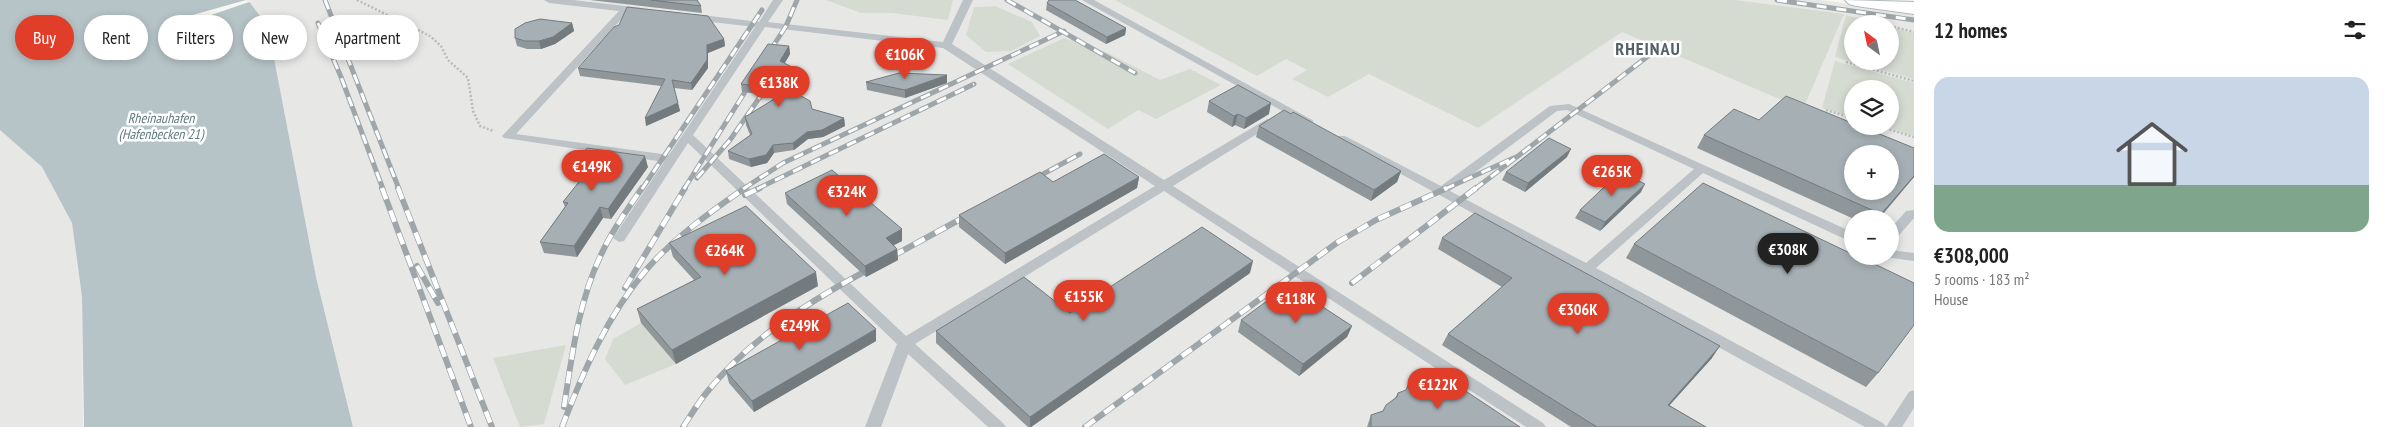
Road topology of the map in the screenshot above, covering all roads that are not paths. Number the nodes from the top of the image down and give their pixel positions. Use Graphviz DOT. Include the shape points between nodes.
graph roads {
  1 [pos="549,0"];
  2 [pos="778,0"];
  3 [pos="968,0"];
  4 [pos="1087,0"];
  5 [pos="1856,0"];
  6 [pos="1914,8"];
  7 [pos="626,9"];
  8 [pos="656,13"];
  9 [pos="685,16"];
  10 [pos="762,24"];
  11 [pos="946,45"];
  12 [pos="1288,110"];
  13 [pos="687,136"];
  14 [pos="672,159"];
  15 [pos="1702,168"];
  16 [pos="1164,186"];
  17 [pos="1441,192"];
  18 [pos="1914,214"];
  19 [pos="1899,227"];
  20 [pos="1844,233"];
  21 [pos="619,238"];
  22 [pos="1899,255"];
  23 [pos="1914,257"];
  24 [pos="1587,268"];
  25 [pos="905,343"];
  26 [pos="1914,396"];
  27 [pos="873,427"];
  28 [pos="998,427"];
  29 [pos="1538,427"];
  30 [pos="1878,427"];
  31 [pos="1894,427"];
  1 -- 7 [label="lane"];
  2 -- 10 [label="lane"];
  3 -- 11 [label="lane"];
  4 -- 12 [label="lane"];
  5 -- 6 [label="street"];
  7 -- 8 [label="lane"];
  7 -- 14 [label="lane" via="508,136"];
  9 -- 10 [label="lane"];
  10 -- 11 [label="lane"];
  10 -- 13 [label="lane"];
  11 -- 16 [label="lane"];
  12 -- 16 [label="lane"];
  12 -- 17 [label="lane"];
  13 -- 14 [label="lane"];
  13 -- 25 [label="lane"];
  14 -- 21 [label="lane"];
  15 -- 17 [label="lane" via="1569,107 1554,108"];
  15 -- 20 [label="lane"];
  15 -- 24 [label="lane"];
  16 -- 25 [label="lane"];
  16 -- 29 [label="lane"];
  17 -- 24 [label="lane"];
  18 -- 19 [label="lane" via="1910,214"];
  22 -- 23 [label="lane"];
  24 -- 30 [label="lane"];
  25 -- 27 [label="lane"];
  25 -- 28 [label="lane"];
  26 -- 31 [label="lane"];
}
